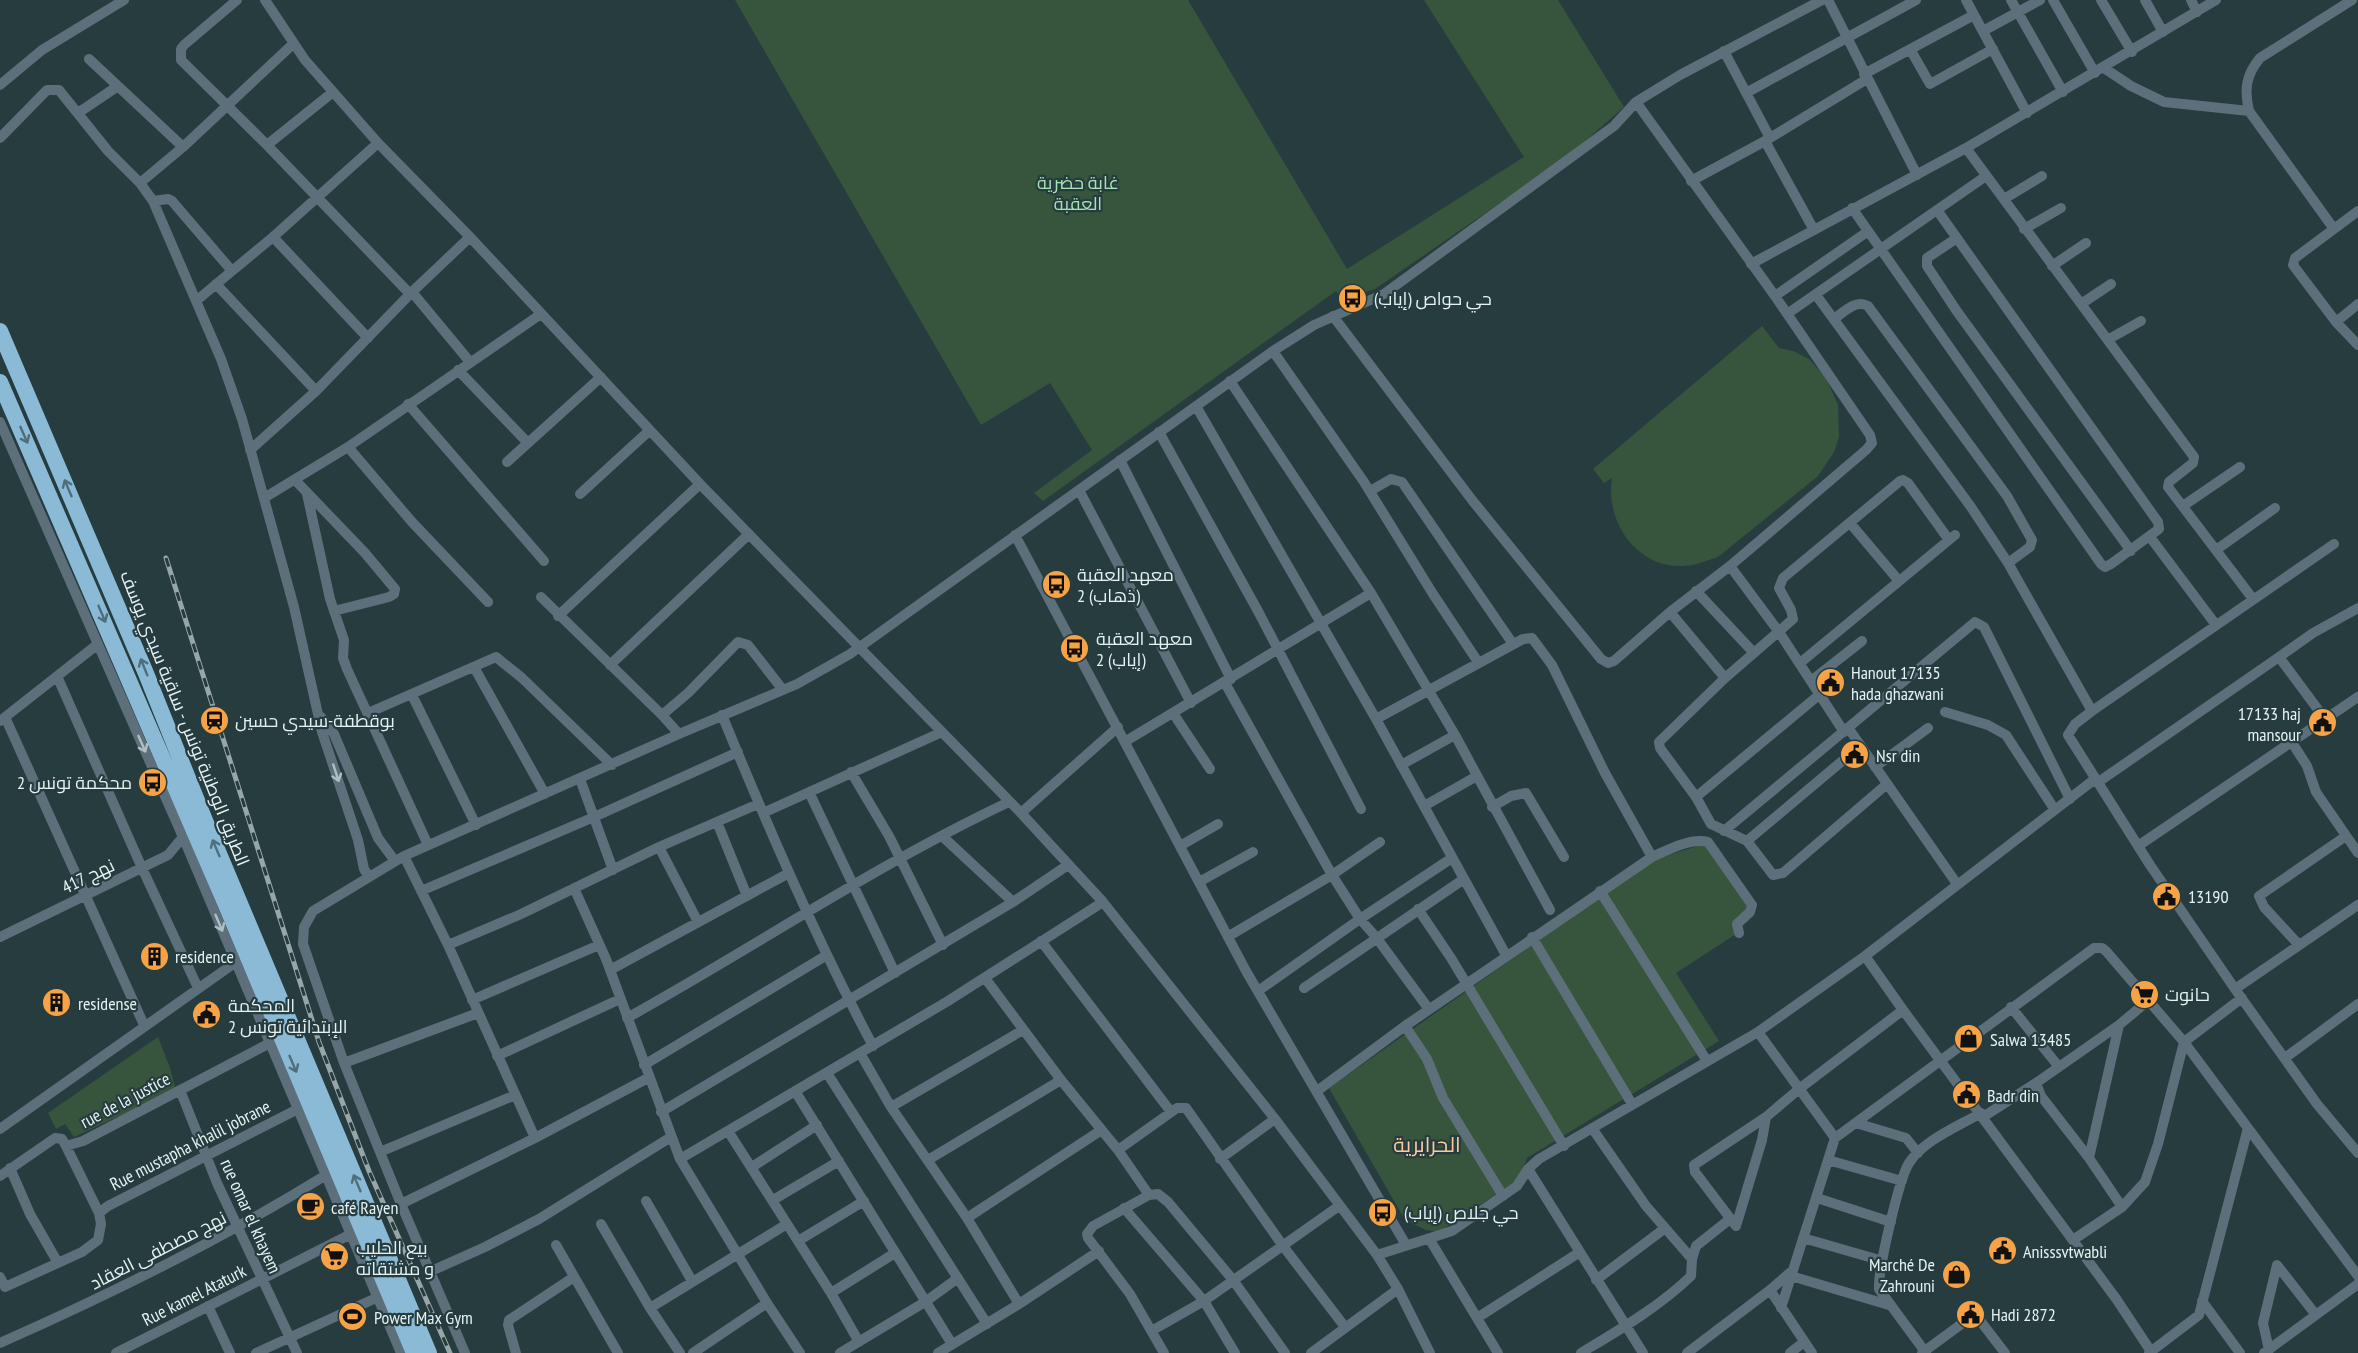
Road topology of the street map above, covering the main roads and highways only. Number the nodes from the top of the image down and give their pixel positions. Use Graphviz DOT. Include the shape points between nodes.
graph roads {
  1 [pos="0,331"];
  2 [pos="0,382"];
  3 [pos="414,1353"];
  4 [pos="429,1353"];
  4 -- 1 [label="highway, الطريق الوطنية تونس - ساقية سيدي يوسف, one-way" via="146,671"];
  2 -- 3 [label="highway, الطريق الوطنية تونس - ساقية سيدي يوسف, one-way" via="226,904"];
}
